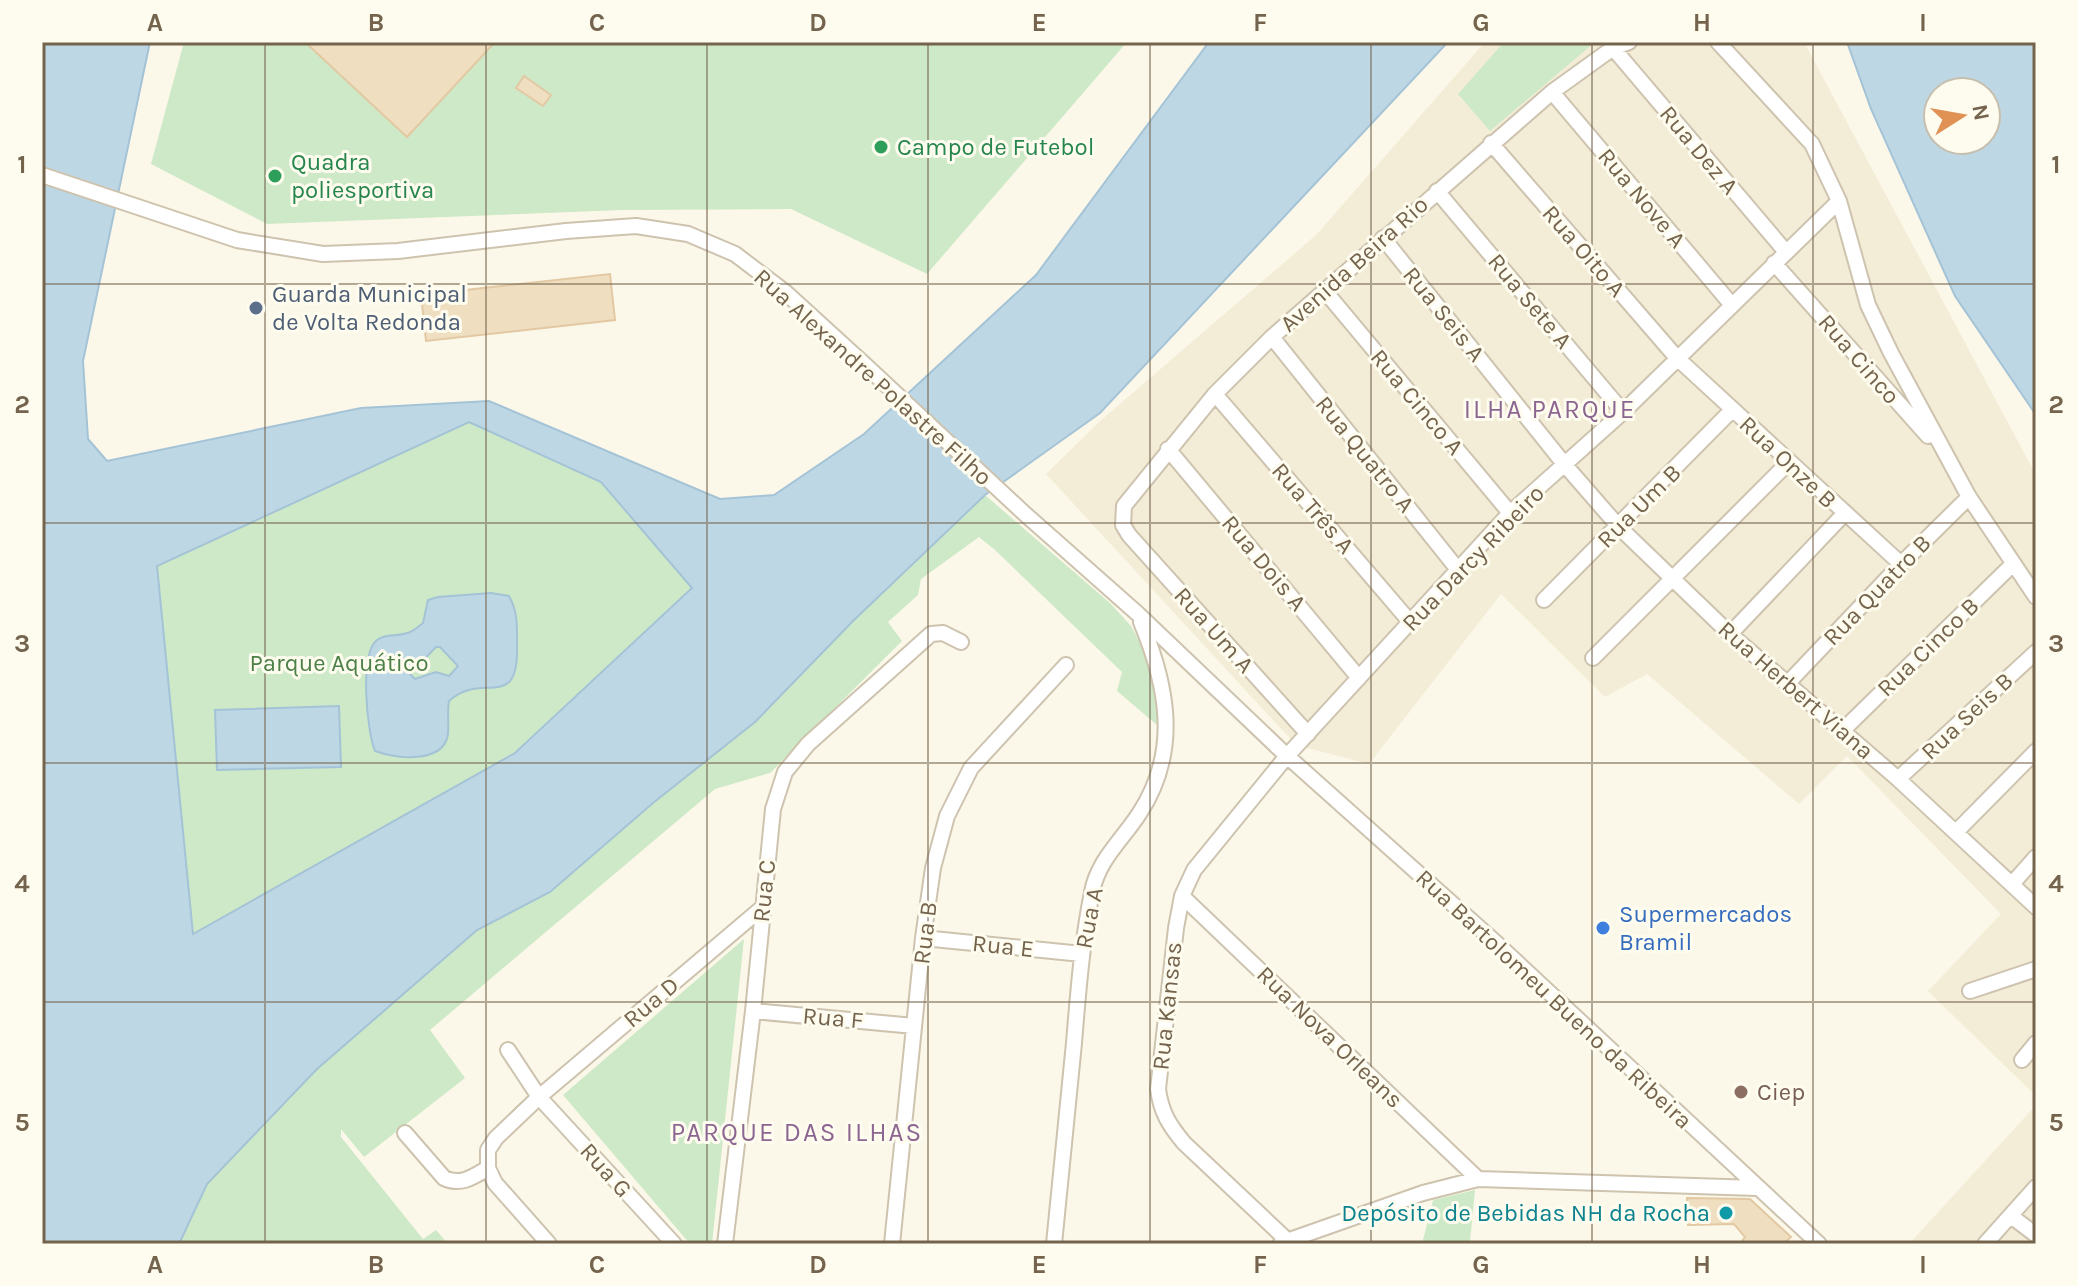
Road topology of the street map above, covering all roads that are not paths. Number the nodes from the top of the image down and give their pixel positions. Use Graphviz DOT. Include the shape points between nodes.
graph roads {
  1 [pos="1629,42"];
  2 [pos="1718,42"];
  3 [pos="1613,48"];
  4 [pos="1552,92"];
  5 [pos="1491,143"];
  6 [pos="42,175"];
  7 [pos="1437,191"];
  8 [pos="1839,201"];
  9 [pos="1383,238"];
  10 [pos="1786,252"];
  11 [pos="1774,263"];
  12 [pos="1324,290"];
  13 [pos="1731,304"];
  14 [pos="1272,337"];
  15 [pos="1677,358"];
  16 [pos="1215,394"];
  17 [pos="1732,410"];
  18 [pos="1623,412"];
  19 [pos="1168,449"];
  20 [pos="1945,455"];
  21 [pos="1788,463"];
  22 [pos="1565,465"];
  23 [pos="1969,497"];
  24 [pos="1510,513"];
  25 [pos="1844,514"];
  26 [pos="1123,525"];
  27 [pos="1619,527"];
  28 [pos="1901,564"];
  29 [pos="2013,564"];
  30 [pos="1459,571"];
  31 [pos="1672,579"];
  32 [pos="2036,597"];
  33 [pos="1544,600"];
  34 [pos="1138,614"];
  35 [pos="1411,623"];
  36 [pos="1730,634"];
  37 [pos="961,642"];
  38 [pos="2036,652"];
  39 [pos="1593,658"];
  40 [pos="1066,665"];
  41 [pos="1359,678"];
  42 [pos="1787,684"];
  43 [pos="1842,731"];
  44 [pos="1308,734"];
  45 [pos="2036,751"];
  46 [pos="1287,756"];
  47 [pos="1898,779"];
  48 [pos="1956,832"];
  49 [pos="2036,857"];
  50 [pos="2012,884"];
  51 [pos="1182,896"];
  52 [pos="763,907"];
  53 [pos="2036,907"];
  54 [pos="923,938"];
  55 [pos="1082,954"];
  56 [pos="2036,969"];
  57 [pos="1970,991"];
  58 [pos="753,1011"];
  59 [pos="914,1026"];
  60 [pos="2036,1043"];
  61 [pos="508,1050"];
  62 [pos="2022,1060"];
  63 [pos="539,1097"];
  64 [pos="405,1133"];
  65 [pos="488,1168"];
  66 [pos="1478,1179"];
  67 [pos="2036,1187"];
  68 [pos="1757,1188"];
  69 [pos="2011,1216"];
  70 [pos="2036,1235"];
  71 [pos="1283,1242"];
  72 [pos="549,1244"];
  73 [pos="674,1244"];
  74 [pos="725,1244"];
  75 [pos="892,1244"];
  76 [pos="1054,1244"];
  77 [pos="1819,1244"];
  78 [pos="1985,1244"];
  1 -- 3 [label="street, Avenida Beira Rio"];
  2 -- 8 [label="street" via="1812,144"];
  3 -- 4 [label="street, Avenida Beira Rio"];
  3 -- 10 [label="street, Rua Dez A"];
  4 -- 5 [label="street, Avenida Beira Rio"];
  4 -- 13 [label="street, Rua Nove A"];
  5 -- 7 [label="street, Avenida Beira Rio"];
  5 -- 15 [label="street, Rua Oito A"];
  6 -- 34 [label="street, Rua Alexandre Polastre Filho" via="237,240 323,254 636,226 688,234 735,254 785,292"];
  7 -- 9 [label="street, Avenida Beira Rio"];
  7 -- 18 [label="street, Rua Sete A"];
  8 -- 10 [label="street, Rua Darcy Ribeiro"];
  8 -- 20 [label="street" via="1868,305"];
  9 -- 12 [label="street, Avenida Beira Rio"];
  9 -- 22 [label="street, Rua Seis A"];
  10 -- 11 [label="street, Rua Darcy Ribeiro"];
  11 -- 13 [label="street, Rua Darcy Ribeiro"];
  11 -- 20 [label="street, Rua Cinco"];
  12 -- 14 [label="street, Avenida Beira Rio"];
  12 -- 24 [label="street, Rua Cinco A"];
  13 -- 15 [label="street, Rua Darcy Ribeiro"];
  14 -- 16 [label="street, Avenida Beira Rio"];
  14 -- 30 [label="street, Rua Quatro A"];
  15 -- 17 [label="street, Rua Onze B"];
  15 -- 18 [label="street, Rua Darcy Ribeiro"];
  16 -- 19 [label="street, Avenida Beira Rio"];
  16 -- 35 [label="street, Rua Três A"];
  17 -- 21 [label="street, Rua Onze B"];
  17 -- 27 [label="street, Rua Um B"];
  18 -- 22 [label="street, Rua Darcy Ribeiro"];
  19 -- 26 [label="street, Avenida Beira Rio" via="1124,506"];
  19 -- 41 [label="street, Rua Dois A"];
  20 -- 23 [label="street"];
  21 -- 25 [label="street, Rua Onze B"];
  21 -- 31 [label="street"];
  22 -- 24 [label="street, Rua Darcy Ribeiro"];
  22 -- 27 [label="street, Rua Herbert Viana"];
  23 -- 28 [label="street, Rua Quatro B"];
  23 -- 29 [label="street"];
  24 -- 30 [label="street, Rua Darcy Ribeiro"];
  25 -- 28 [label="street, Rua Onze B"];
  25 -- 36 [label="street"];
  26 -- 44 [label="street, Rua Um A"];
  27 -- 31 [label="street, Rua Herbert Viana"];
  27 -- 33 [label="street, Rua Um B"];
  28 -- 42 [label="street, Rua Quatro B"];
  29 -- 32 [label="street"];
  29 -- 43 [label="street, Rua Cinco B"];
  30 -- 35 [label="street, Rua Darcy Ribeiro"];
  31 -- 36 [label="street, Rua Herbert Viana"];
  31 -- 39 [label="street"];
  34 -- 46 [label="street, Rua Alexandre Polastre Filho"];
  34 -- 55 [label="street, Rua A" via="1165,695 1164,744 1159,771 1140,813 1105,857 1093,887"];
  35 -- 41 [label="street, Rua Darcy Ribeiro"];
  36 -- 42 [label="street, Rua Herbert Viana"];
  37 -- 52 [label="street, Rua C" via="943,633 931,634 808,744 785,772 773,809"];
  38 -- 47 [label="street, Rua Seis B"];
  40 -- 54 [label="street, Rua B" via="971,768 944,829"];
  41 -- 44 [label="street, Rua Darcy Ribeiro"];
  42 -- 43 [label="street, Rua Herbert Viana"];
  43 -- 47 [label="street, Rua Herbert Viana"];
  44 -- 46 [label="street, Rua Darcy Ribeiro"];
  45 -- 48 [label="street"];
  46 -- 51 [label="street, Rua Kansas" via="1194,870"];
  46 -- 68 [label="street, Rua Bartolomeu Bueno da Ribeira"];
  47 -- 48 [label="street, Rua Herbert Viana"];
  48 -- 50 [label="street, Rua Herbert Viana"];
  49 -- 50 [label="street"];
  50 -- 53 [label="street, Rua Herbert Viana"];
  51 -- 66 [label="street, Rua Nova Orleans"];
  51 -- 71 [label="street, Rua Kansas" via="1158,1089 1161,1108 1184,1143"];
  52 -- 58 [label="street, Rua C"];
  52 -- 63 [label="street, Rua D"];
  54 -- 55 [label="street, Rua E"];
  54 -- 59 [label="street, Rua B"];
  55 -- 76 [label="street, Rua A"];
  56 -- 57 [label="street"];
  58 -- 59 [label="street, Rua F"];
  58 -- 74 [label="street, Rua C"];
  59 -- 75 [label="street, Rua B"];
  60 -- 62 [label="street"];
  61 -- 63 [label="street"];
  63 -- 65 [label="street, Rua D" via="496,1138 488,1150"];
  63 -- 73 [label="street, Rua G"];
  64 -- 65 [label="street" via="453,1182"];
  65 -- 72 [label="street"];
  66 -- 68 [label="street"];
  66 -- 71 [label="street"];
  67 -- 69 [label="street"];
  68 -- 77 [label="street, Rua Bartolomeu Bueno da Ribeira"];
  69 -- 70 [label="street"];
  69 -- 78 [label="street"];
}
